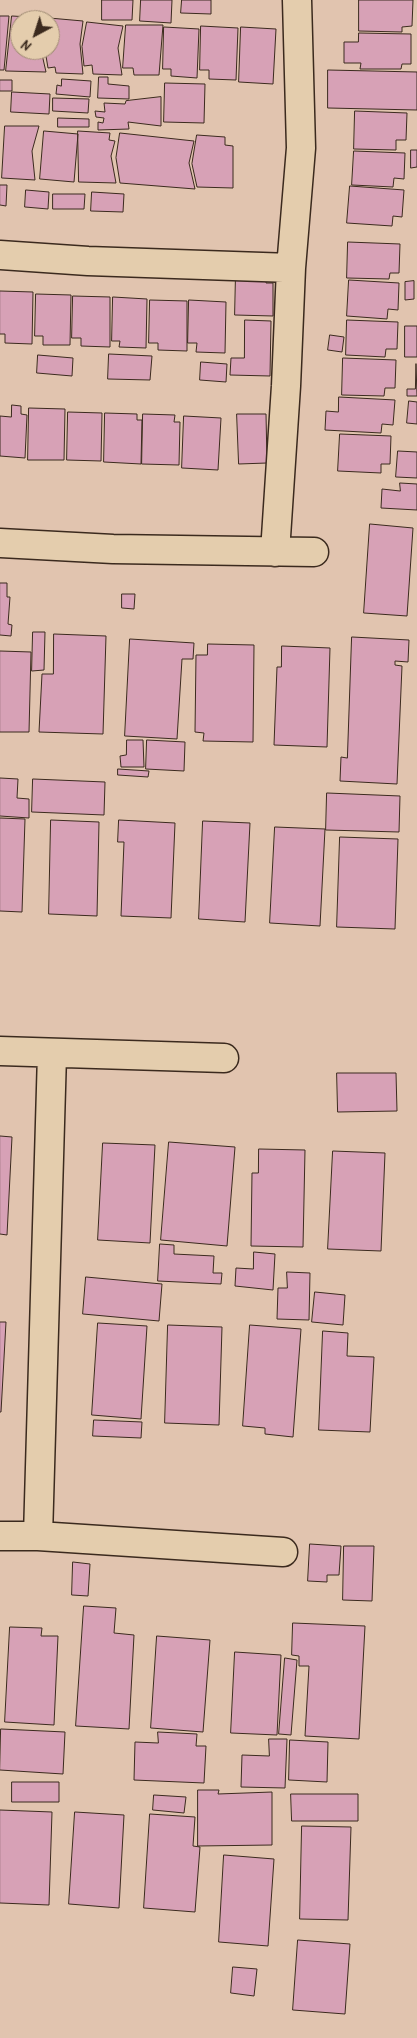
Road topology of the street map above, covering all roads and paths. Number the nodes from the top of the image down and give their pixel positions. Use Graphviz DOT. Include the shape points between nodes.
graph roads {
  1 [pos="297,0"];
  2 [pos="0,256"];
  3 [pos="290,268"];
  4 [pos="0,543"];
  5 [pos="275,552"];
  6 [pos="314,552"];
  7 [pos="0,1051"];
  8 [pos="52,1054"];
  9 [pos="224,1058"];
  10 [pos="0,1536"];
  11 [pos="38,1536"];
  12 [pos="283,1552"];
  1 -- 3 [label="street" via="301,148"];
  2 -- 3 [label="street"];
  3 -- 5 [label="street"];
  4 -- 5 [label="street"];
  5 -- 6 [label="street"];
  7 -- 8 [label="street"];
  8 -- 9 [label="street"];
  8 -- 11 [label="street"];
  10 -- 11 [label="street"];
  11 -- 12 [label="street"];
}
